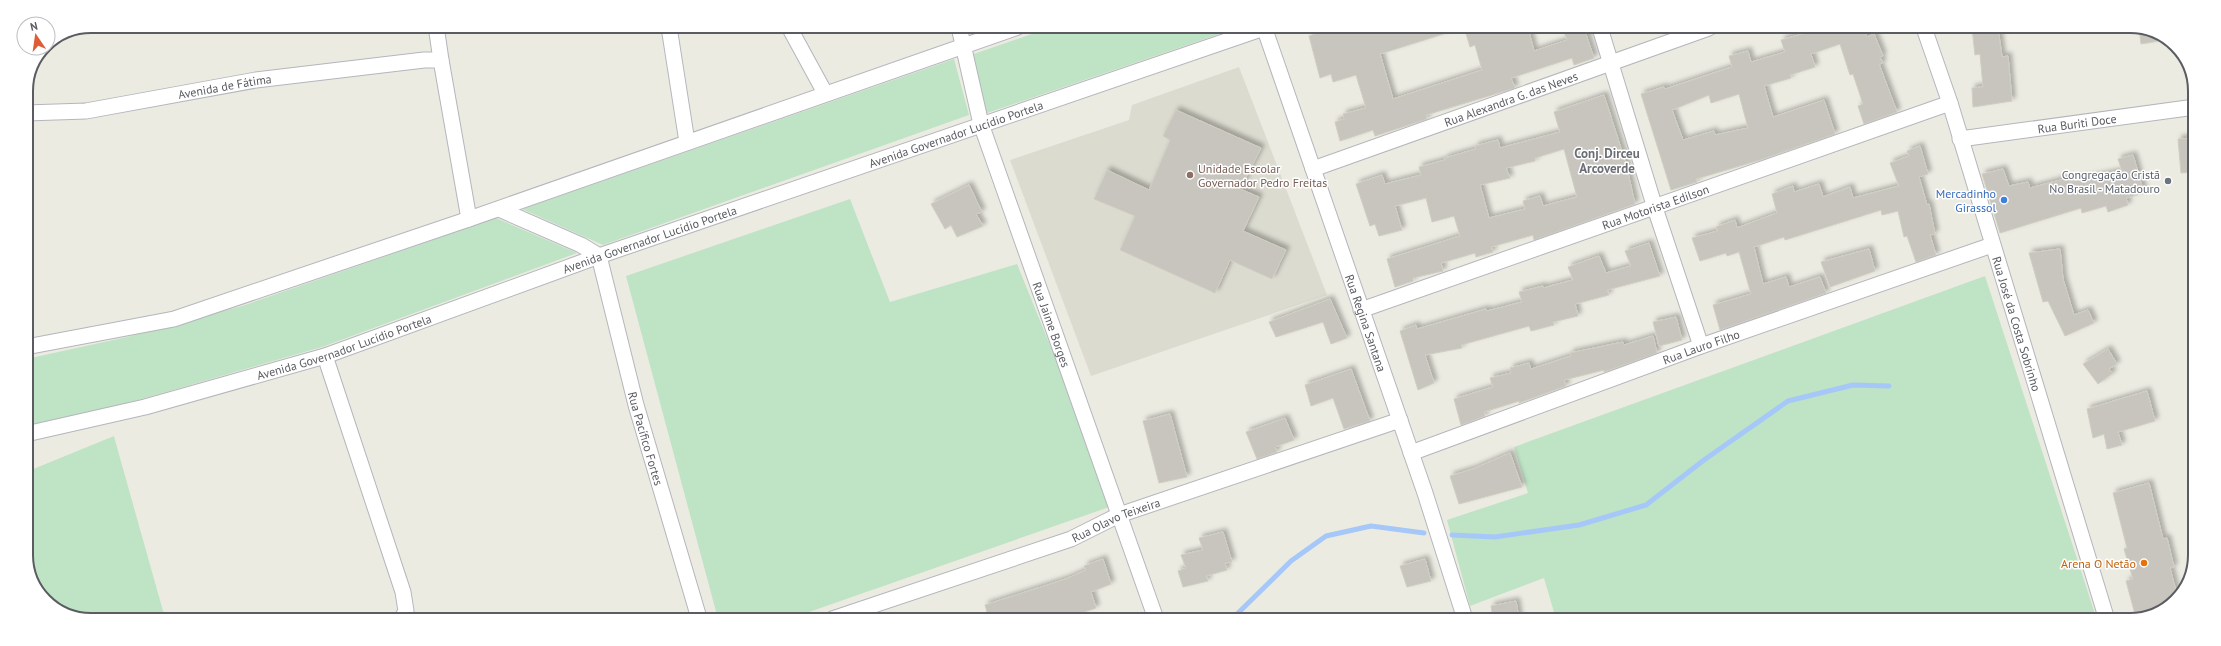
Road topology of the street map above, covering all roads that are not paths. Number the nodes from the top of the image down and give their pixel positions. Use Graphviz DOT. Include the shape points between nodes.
graph roads {
  1 [pos="437,33"];
  2 [pos="670,33"];
  3 [pos="792,33"];
  4 [pos="959,33"];
  5 [pos="1001,33"];
  6 [pos="1250,33"];
  7 [pos="1267,33"];
  8 [pos="1602,33"];
  9 [pos="1694,33"];
  10 [pos="1926,33"];
  11 [pos="962,47"];
  12 [pos="441,60"];
  13 [pos="1611,63"];
  14 [pos="825,93"];
  15 [pos="1950,103"];
  16 [pos="2188,108"];
  17 [pos="33,113"];
  18 [pos="981,124"];
  19 [pos="1960,139"];
  20 [pos="687,142"];
  21 [pos="1313,168"];
  22 [pos="1655,208"];
  23 [pos="499,209"];
  24 [pos="469,219"];
  25 [pos="1992,245"];
  26 [pos="599,256"];
  27 [pos="1361,310"];
  28 [pos="33,346"];
  29 [pos="1701,346"];
  30 [pos="325,356"];
  31 [pos="1400,420"];
  32 [pos="33,432"];
  33 [pos="1411,453"];
  34 [pos="1119,515"];
  35 [pos="405,613"];
  36 [pos="698,613"];
  37 [pos="850,613"];
  38 [pos="1154,613"];
  39 [pos="1463,613"];
  40 [pos="2105,613"];
  1 -- 12 [label="street"];
  2 -- 20 [label="street"];
  3 -- 14 [label="street"];
  4 -- 11 [label="street, Rua Jaime Borges"];
  5 -- 11 [label="street"];
  6 -- 18 [label="street, Avenida Governador Lucídio Portela"];
  7 -- 21 [label="street, Rua Regina Santana"];
  8 -- 13 [label="street"];
  9 -- 13 [label="street, Rua Alexandra G. das Neves"];
  10 -- 15 [label="street, Rua José da Costa Sobrinho"];
  11 -- 14 [label="street"];
  11 -- 18 [label="street, Rua Jaime Borges"];
  12 -- 17 [label="street, Avenida de Fátima" via="256,80 86,111"];
  12 -- 24 [label="street"];
  13 -- 21 [label="street, Rua Alexandra G. das Neves"];
  13 -- 22 [label="street"];
  14 -- 20 [label="street"];
  15 -- 19 [label="street, Rua José da Costa Sobrinho"];
  15 -- 22 [label="street, Rua Motorista Edilson"];
  16 -- 19 [label="street, Rua Buriti Doce"];
  18 -- 26 [label="street, Avenida Governador Lucídio Portela"];
  18 -- 34 [label="street, Rua Jaime Borges"];
  19 -- 25 [label="street, Rua José da Costa Sobrinho"];
  20 -- 23 [label="street"];
  21 -- 27 [label="street, Rua Regina Santana"];
  22 -- 27 [label="street, Rua Motorista Edilson"];
  22 -- 29 [label="street"];
  23 -- 24 [label="street"];
  23 -- 26 [label="street" via="581,245"];
  24 -- 28 [label="street" via="174,318"];
  25 -- 29 [label="street, Rua Lauro Filho"];
  25 -- 40 [label="street, Rua José da Costa Sobrinho"];
  26 -- 30 [label="street, Avenida Governador Lucídio Portela"];
  26 -- 36 [label="street, Rua Pacífico Fortes" via="636,405"];
  27 -- 31 [label="street, Rua Regina Santana"];
  29 -- 33 [label="street, Rua Lauro Filho"];
  30 -- 32 [label="street, Avenida Governador Lucídio Portela" via="145,407"];
  30 -- 35 [label="street" via="403,592"];
  31 -- 33 [label="street, Rua Regina Santana"];
  31 -- 34 [label="street, Rua Olavo Teixeira"];
  33 -- 39 [label="street, Rua Regina Santana"];
  34 -- 37 [label="street, Rua Olavo Teixeira" via="1071,539"];
  34 -- 38 [label="street, Rua Jaime Borges"];
}
